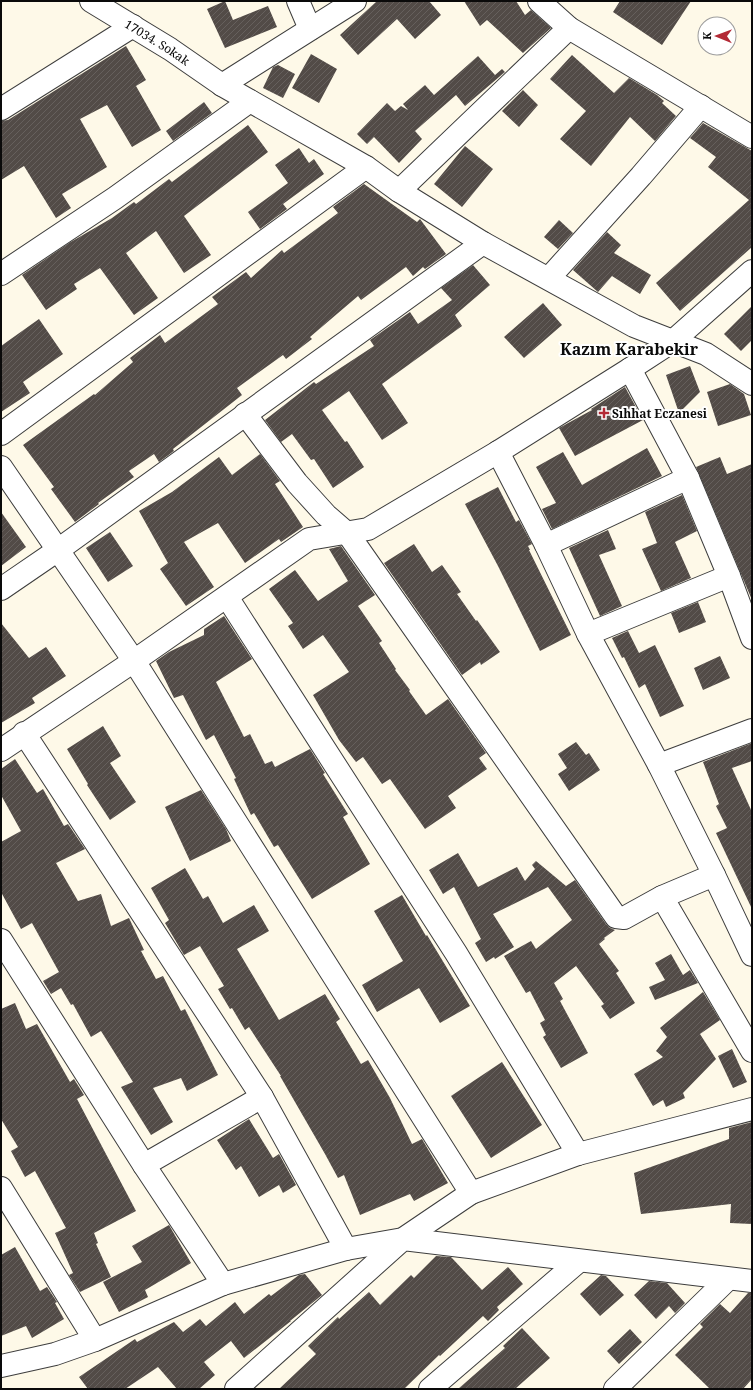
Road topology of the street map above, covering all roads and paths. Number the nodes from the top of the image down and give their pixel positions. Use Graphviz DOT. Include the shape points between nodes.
graph roads {
  1 [pos="92,1"];
  2 [pos="298,1"];
  3 [pos="355,1"];
  4 [pos="538,1"];
  5 [pos="133,26"];
  6 [pos="569,28"];
  7 [pos="310,29"];
  8 [pos="222,85"];
  9 [pos="250,101"];
  10 [pos="701,106"];
  11 [pos="1,109"];
  12 [pos="752,137"];
  13 [pos="366,167"];
  14 [pos="399,192"];
  15 [pos="483,243"];
  16 [pos="752,270"];
  17 [pos="1,274"];
  18 [pos="550,278"];
  19 [pos="672,341"];
  20 [pos="630,369"];
  21 [pos="752,384"];
  22 [pos="245,414"];
  23 [pos="1,434"];
  24 [pos="498,452"];
  25 [pos="1,466"];
  26 [pos="688,478"];
  27 [pos="348,534"];
  28 [pos="546,545"];
  29 [pos="58,550"];
  30 [pos="729,576"];
  31 [pos="1,589"];
  32 [pos="227,597"];
  33 [pos="588,634"];
  34 [pos="752,638"];
  35 [pos="134,661"];
  36 [pos="752,730"];
  37 [pos="24,733"];
  38 [pos="1,750"];
  39 [pos="659,765"];
  40 [pos="714,875"];
  41 [pos="662,897"];
  42 [pos="1,940"];
  43 [pos="752,955"];
  44 [pos="752,1051"];
  45 [pos="262,1097"];
  46 [pos="752,1109"];
  47 [pos="578,1154"];
  48 [pos="144,1165"];
  49 [pos="1,1188"];
  50 [pos="472,1193"];
  51 [pos="403,1239"];
  52 [pos="346,1249"];
  53 [pos="579,1261"];
  54 [pos="728,1279"];
  55 [pos="752,1281"];
  56 [pos="223,1284"];
  57 [pos="95,1340"];
  58 [pos="1,1366"];
  59 [pos="236,1389"];
  60 [pos="430,1389"];
  61 [pos="615,1389"];
  1 -- 5 [label="street, 17034. Sokak"];
  2 -- 7 [label="street"];
  3 -- 7 [label="street"];
  4 -- 6 [label="street"];
  5 -- 8 [label="street, 17034. Sokak"];
  5 -- 11 [label="street"];
  6 -- 10 [label="street"];
  6 -- 14 [label="street"];
  7 -- 8 [label="street"];
  8 -- 9 [label="street, 17034. Sokak"];
  9 -- 13 [label="street, 17034. Sokak"];
  9 -- 17 [label="street" via="114,198"];
  10 -- 12 [label="street"];
  10 -- 18 [label="street"];
  13 -- 14 [label="street, 17034. Sokak"];
  13 -- 23 [label="street"];
  14 -- 15 [label="street, 17034. Sokak"];
  15 -- 18 [label="street, 17034. Sokak"];
  15 -- 22 [label="street"];
  16 -- 19 [label="street"];
  18 -- 19 [label="street, 17034. Sokak" via="634,326"];
  19 -- 20 [label="street"];
  19 -- 21 [label="street, 17034. Sokak" via="706,354"];
  20 -- 24 [label="street"];
  20 -- 26 [label="street"];
  22 -- 27 [label="street" via="297,483 326,515"];
  22 -- 29 [label="street"];
  24 -- 27 [label="street" via="368,529"];
  24 -- 28 [label="street"];
  25 -- 29 [label="street"];
  26 -- 28 [label="street"];
  26 -- 30 [label="street"];
  27 -- 32 [label="street" via="309,540"];
  27 -- 41 [label="street" via="616,917 624,918"];
  28 -- 33 [label="street"];
  29 -- 31 [label="street"];
  29 -- 35 [label="street"];
  30 -- 33 [label="street"];
  30 -- 34 [label="street"];
  32 -- 35 [label="street"];
  32 -- 47 [label="street" via="456,953"];
  33 -- 39 [label="street"];
  35 -- 37 [label="street"];
  35 -- 50 [label="street"];
  36 -- 39 [label="street"];
  37 -- 38 [label="street"];
  37 -- 45 [label="street"];
  39 -- 40 [label="street"];
  40 -- 41 [label="street"];
  40 -- 43 [label="street"];
  41 -- 44 [label="street"];
  42 -- 48 [label="street"];
  45 -- 48 [label="street"];
  45 -- 52 [label="street"];
  46 -- 47 [label="street"];
  47 -- 50 [label="street"];
  48 -- 56 [label="street"];
  49 -- 57 [label="street"];
  50 -- 51 [label="street"];
  51 -- 52 [label="street"];
  51 -- 53 [label="street"];
  51 -- 59 [label="street"];
  52 -- 56 [label="street"];
  53 -- 54 [label="street"];
  53 -- 60 [label="street"];
  54 -- 55 [label="street"];
  54 -- 61 [label="street"];
  56 -- 57 [label="street"];
  57 -- 58 [label="street" via="55,1354"];
}
